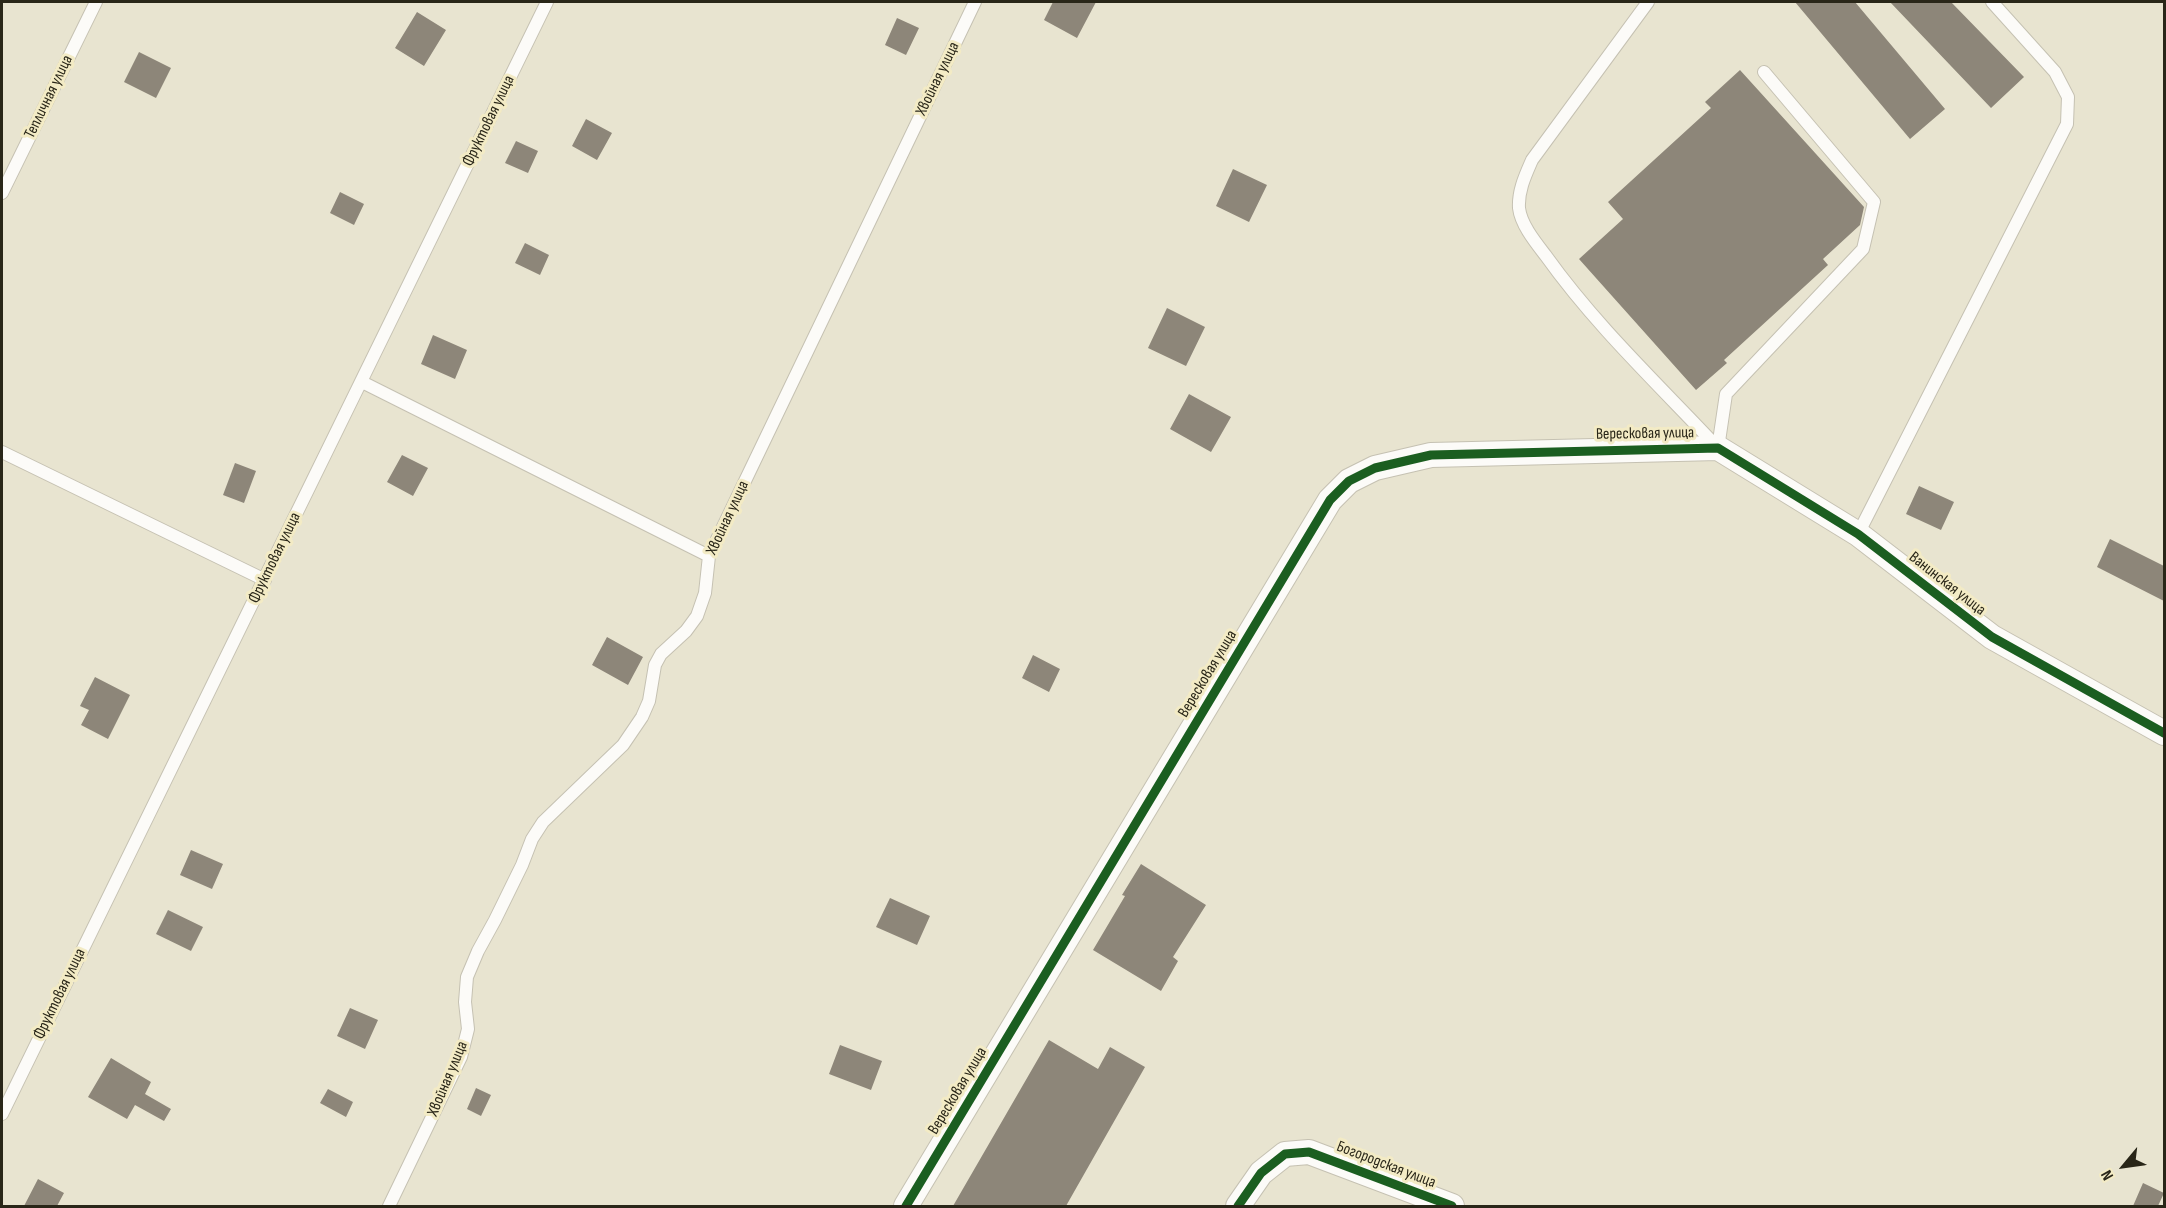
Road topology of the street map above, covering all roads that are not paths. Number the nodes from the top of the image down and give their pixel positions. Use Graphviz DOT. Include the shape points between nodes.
graph roads {
  1 [pos="96,2"];
  2 [pos="547,2"];
  3 [pos="975,2"];
  4 [pos="1647,2"];
  5 [pos="1992,2"];
  6 [pos="1764,72"];
  7 [pos="2,193"];
  8 [pos="362,382"];
  9 [pos="1718,448"];
  10 [pos="2,452"];
  11 [pos="1858,534"];
  12 [pos="709,556"];
  13 [pos="264,580"];
  14 [pos="2164,733"];
  15 [pos="2,1114"];
  16 [pos="389,1206"];
  17 [pos="906,1206"];
  18 [pos="1238,1206"];
  19 [pos="1452,1206"];
  1 -- 7 [label="lane, Тепличная улица"];
  2 -- 8 [label="lane, Фруктовая улица"];
  3 -- 12 [label="lane, Хвойная улица"];
  4 -- 9 [label="lane" via="1532,160 1521,186 1519,210 1530,235 1567,286"];
  5 -- 11 [label="lane" via="2055,72 2068,97 2067,124"];
  6 -- 9 [label="lane" via="1874,202 1863,249 1726,394"];
  8 -- 12 [label="lane"];
  8 -- 13 [label="lane, Фруктовая улица"];
  9 -- 11 [label="street, Ванинская улица"];
  9 -- 17 [label="street, Вересковая улица" via="1431,455 1375,468 1349,481 1330,500"];
  10 -- 13 [label="lane"];
  11 -- 14 [label="street, Ванинская улица" via="1992,637"];
  12 -- 16 [label="lane, Хвойная улица" via="705,593 697,616 655,665 642,717 622,745 543,822 532,839 467,977 468,1029 461,1057"];
  13 -- 15 [label="lane, Фруктовая улица"];
  18 -- 19 [label="street, Богородская улица" via="1261,1173 1285,1154 1309,1152"];
}
